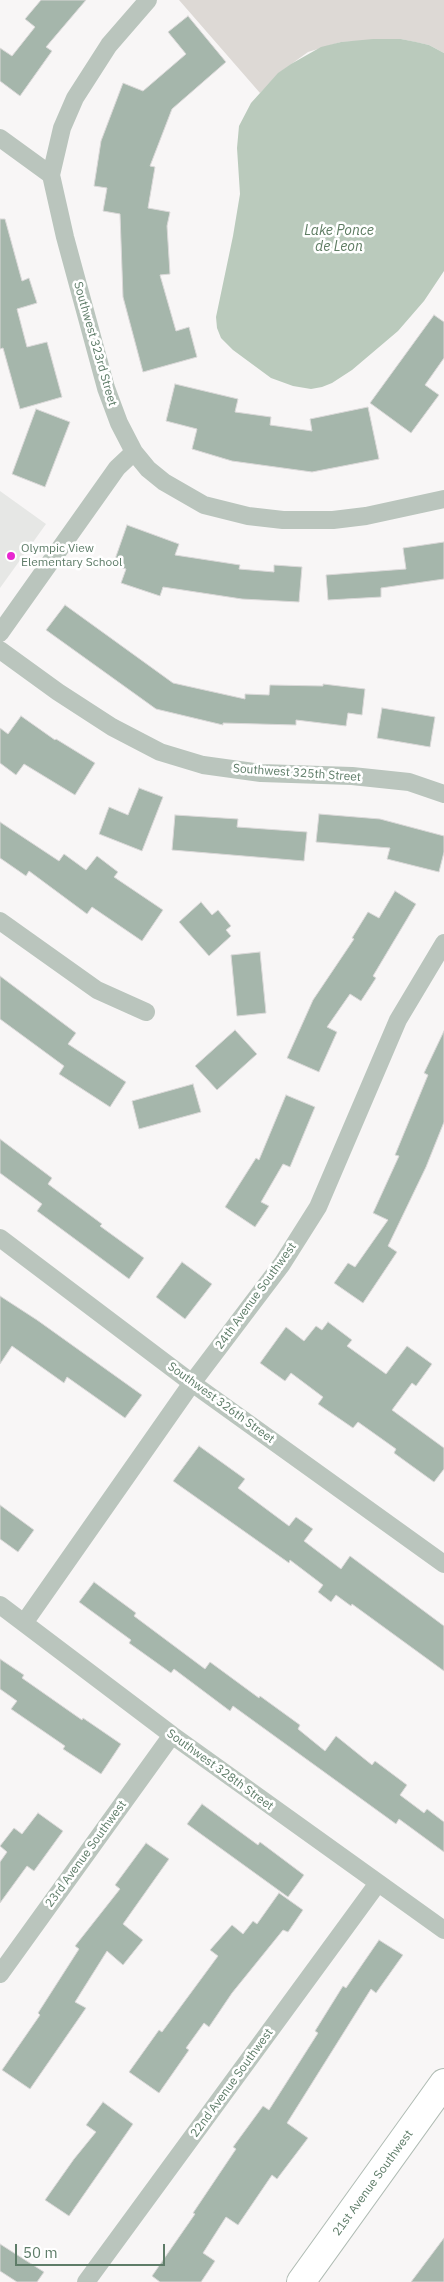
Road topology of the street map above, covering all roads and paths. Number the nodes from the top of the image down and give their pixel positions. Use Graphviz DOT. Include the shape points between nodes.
graph roads {
  1 [pos="148,0"];
  2 [pos="0,138"];
  3 [pos="52,175"];
  4 [pos="134,452"];
  5 [pos="444,499"];
  6 [pos="0,633"];
  7 [pos="0,650"];
  8 [pos="444,794"];
  9 [pos="0,921"];
  10 [pos="444,943"];
  11 [pos="146,1012"];
  12 [pos="0,1238"];
  13 [pos="192,1383"];
  14 [pos="444,1564"];
  15 [pos="0,1605"];
  16 [pos="24,1623"];
  17 [pos="172,1735"];
  18 [pos="378,1883"];
  19 [pos="444,1930"];
  20 [pos="0,1974"];
  21 [pos="444,2083"];
  22 [pos="86,2282"];
  23 [pos="301,2282"];
  1 -- 3 [label="street" via="108,45 75,98 62,128"];
  2 -- 3 [label="street"];
  3 -- 4 [label="street, Southwest 323rd Street" via="65,237 106,388"];
  4 -- 5 [label="street, Southwest 323rd Street" via="148,468 184,494 204,505 248,516 333,520"];
  4 -- 6 [label="street" via="117,468"];
  7 -- 8 [label="street, Southwest 325th Street" via="112,727 160,752 203,765 262,773 352,776 409,782"];
  9 -- 11 [label="street" via="97,990"];
  10 -- 13 [label="street, 24th Avenue Southwest" via="398,1020 318,1207 282,1264"];
  12 -- 13 [label="street, Southwest 326th Street"];
  13 -- 14 [label="street, Southwest 326th Street"];
  13 -- 16 [label="street, 24th Avenue Southwest"];
  15 -- 16 [label="street, Southwest 328th Street"];
  16 -- 17 [label="street, Southwest 328th Street"];
  17 -- 18 [label="street, Southwest 328th Street"];
  17 -- 20 [label="street, 23rd Avenue Southwest"];
  18 -- 19 [label="street, Southwest 328th Street"];
  18 -- 22 [label="street, 22nd Avenue Southwest"];
  21 -- 23 [label="main road, 21st Avenue Southwest"];
}
